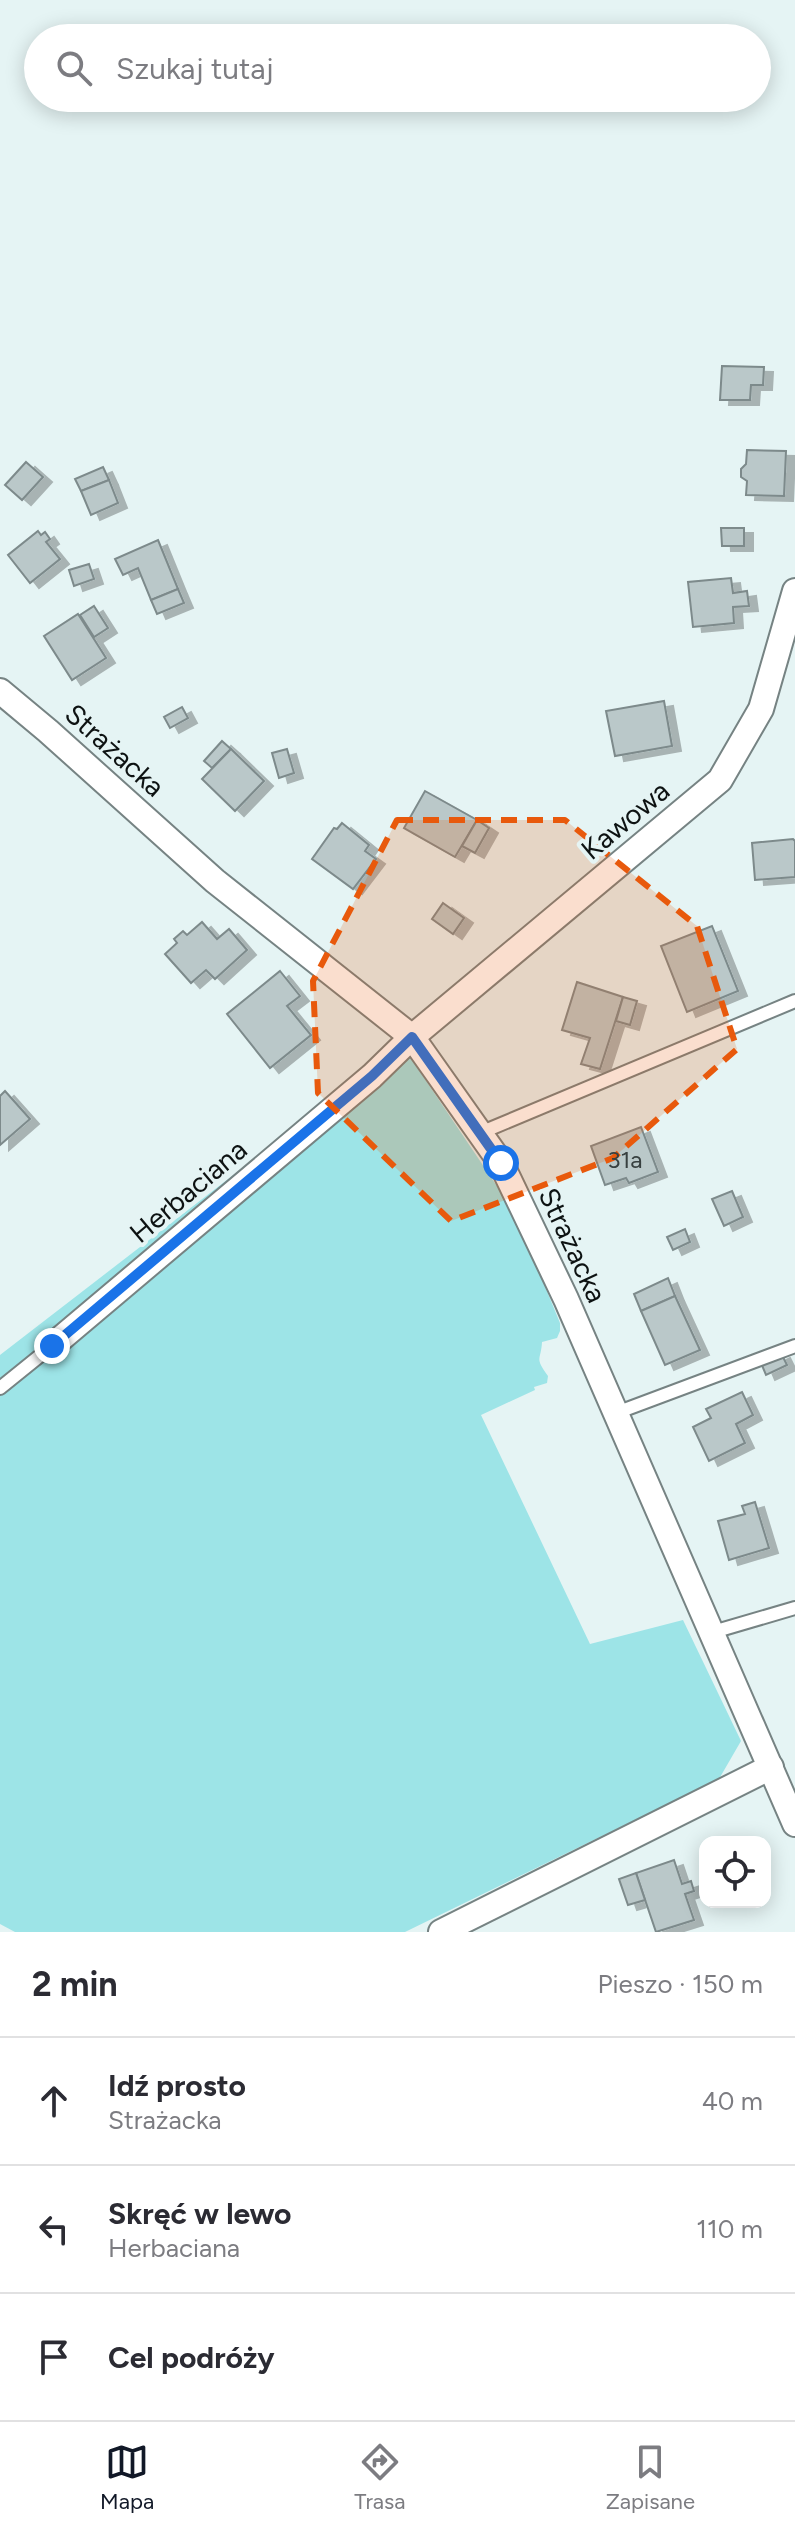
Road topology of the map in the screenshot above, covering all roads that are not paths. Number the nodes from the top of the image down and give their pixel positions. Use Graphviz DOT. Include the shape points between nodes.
graph roads {
  1 [pos="795,591"];
  2 [pos="0,691"];
  3 [pos="795,1001"];
  4 [pos="412,1037"];
  5 [pos="480,1133"];
  6 [pos="52,1346"];
  7 [pos="795,1346"];
  8 [pos="0,1388"];
  9 [pos="616,1413"];
  10 [pos="795,1608"];
  11 [pos="713,1632"];
  12 [pos="771,1767"];
  13 [pos="795,1824"];
  14 [pos="441,1932"];
  1 -- 4 [label="street, Kawowa" via="761,709 720,780"];
  2 -- 4 [label="street, Strażacka" via="215,881"];
  3 -- 5 [label="lane"];
  4 -- 5 [label="street, Strażacka"];
  4 -- 6 [label="street, Herbaciana"];
  5 -- 9 [label="street, Strażacka" via="501,1163"];
  6 -- 8 [label="lane, Herbaciana"];
  7 -- 9 [label="lane"];
  9 -- 11 [label="street, Strażacka"];
  10 -- 11 [label="lane"];
  11 -- 12 [label="street, Strażacka"];
  12 -- 13 [label="street, Strażacka"];
  12 -- 14 [label="street"];
}
